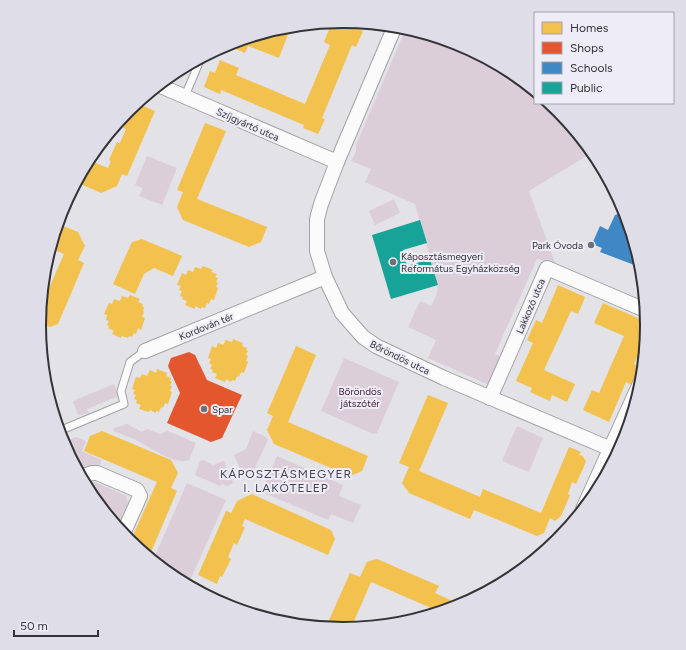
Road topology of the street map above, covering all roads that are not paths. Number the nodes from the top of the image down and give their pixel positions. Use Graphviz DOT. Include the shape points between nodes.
graph roads {
  1 [pos="392,33"];
  2 [pos="197,67"];
  3 [pos="164,88"];
  4 [pos="185,96"];
  5 [pos="337,162"];
  6 [pos="325,277"];
  7 [pos="639,307"];
  8 [pos="145,351"];
  9 [pos="490,398"];
  10 [pos="65,428"];
  11 [pos="612,449"];
  12 [pos="87,475"];
  13 [pos="127,528"];
  1 -- 5 [label="street, Bőröndös utca"];
  2 -- 4 [label="lane"];
  3 -- 4 [label="street, Szíjgyártó utca"];
  4 -- 5 [label="street, Szíjgyártó utca"];
  5 -- 6 [label="street, Bőröndös utca" via="320,204 317,219 317,250"];
  6 -- 8 [label="street, Kordován tér"];
  6 -- 9 [label="street, Bőröndös utca" via="342,313 363,337 382,349"];
  7 -- 9 [label="street, Lakkozó utca" via="547,268"];
  8 -- 10 [label="lane, Kordován tér" via="130,362 121,391 124,404"];
  9 -- 11 [label="street, Bőröndös utca"];
  12 -- 13 [label="street" via="98,473 137,490 140,496"];
}
